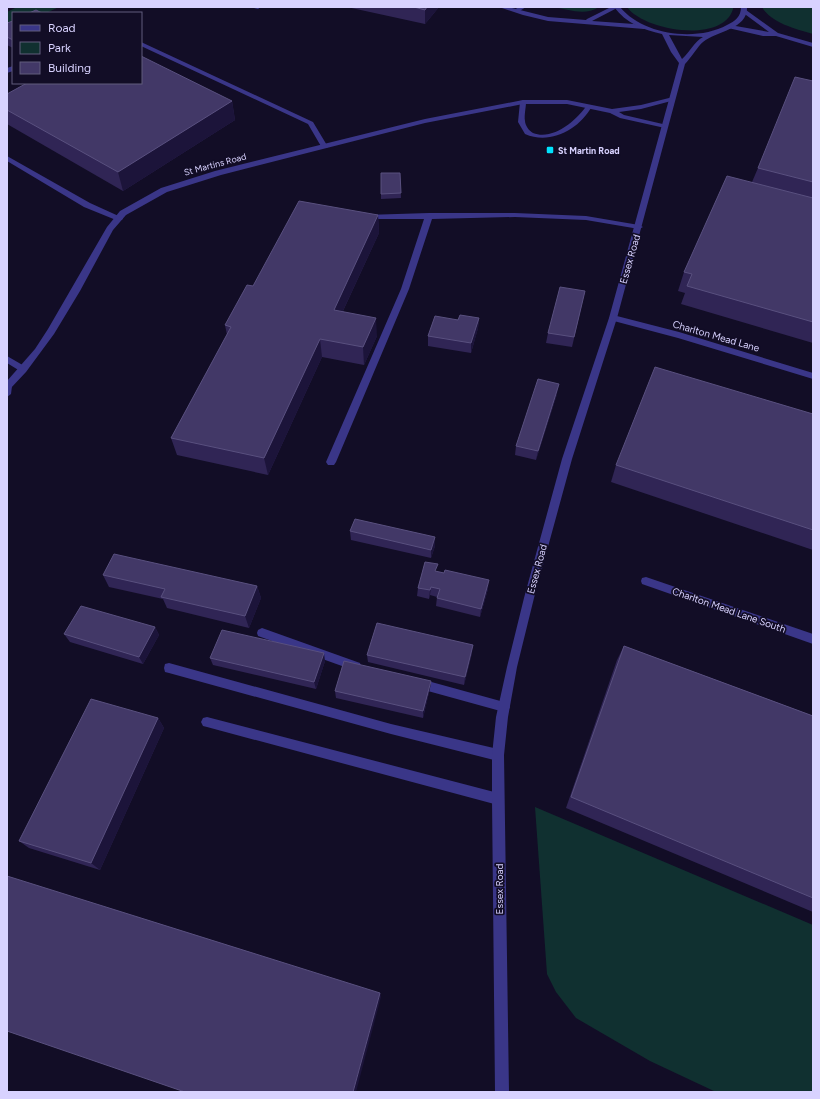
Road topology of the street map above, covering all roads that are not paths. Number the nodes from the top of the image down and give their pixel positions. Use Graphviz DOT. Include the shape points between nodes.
graph roads {
  1 [pos="253,7"];
  2 [pos="258,7"];
  3 [pos="502,7"];
  4 [pos="523,7"];
  5 [pos="616,7"];
  6 [pos="744,9"];
  7 [pos="516,11"];
  8 [pos="581,22"];
  9 [pos="644,26"];
  10 [pos="730,27"];
  11 [pos="665,33"];
  12 [pos="712,33"];
  13 [pos="776,34"];
  14 [pos="142,44"];
  15 [pos="813,45"];
  16 [pos="682,62"];
  17 [pos="673,99"];
  18 [pos="523,102"];
  19 [pos="589,106"];
  20 [pos="612,111"];
  21 [pos="665,126"];
  22 [pos="324,147"];
  23 [pos="7,158"];
  24 [pos="429,216"];
  25 [pos="359,217"];
  26 [pos="119,218"];
  27 [pos="639,227"];
  28 [pos="613,318"];
  29 [pos="7,359"];
  30 [pos="23,368"];
  31 [pos="813,376"];
  32 [pos="7,389"];
  33 [pos="331,462"];
  34 [pos="646,581"];
  35 [pos="262,633"];
  36 [pos="813,639"];
  37 [pos="169,668"];
  38 [pos="366,669"];
  39 [pos="405,680"];
  40 [pos="504,707"];
  41 [pos="207,722"];
  42 [pos="498,755"];
  43 [pos="498,799"];
  44 [pos="502,1092"];
  1 -- 2 [label="street"];
  3 -- 7 [label="street"];
  4 -- 7 [label="street"];
  5 -- 8 [label="street"];
  5 -- 9 [label="street" via="634,22"];
  6 -- 10 [label="street" via="740,20"];
  6 -- 13 [label="street" via="752,18"];
  7 -- 8 [label="street" via="549,19"];
  8 -- 9 [label="street"];
  9 -- 11 [label="street"];
  10 -- 12 [label="street"];
  10 -- 13 [label="street"];
  11 -- 12 [label="street"];
  11 -- 16 [label="street"];
  12 -- 16 [label="street, Essex Road" via="699,42"];
  13 -- 15 [label="street"];
  14 -- 22 [label="street" via="311,123"];
  16 -- 17 [label="street, Essex Road"];
  17 -- 20 [label="street"];
  17 -- 21 [label="street, Essex Road"];
  18 -- 19 [label="street" via="548,101"];
  18 -- 19 [label="street" via="521,122 527,133 540,137 555,134 581,118"];
  18 -- 22 [label="street, St Martins Road" via="473,110"];
  19 -- 20 [label="street"];
  20 -- 21 [label="street" via="622,117"];
  21 -- 27 [label="street, Essex Road"];
  22 -- 26 [label="street, St Martins Road" via="218,173 164,190 129,209"];
  23 -- 26 [label="street" via="87,205"];
  24 -- 25 [label="street"];
  24 -- 27 [label="street" via="586,218"];
  24 -- 33 [label="street" via="405,289"];
  26 -- 30 [label="street, St Martins Road" via="110,229 68,304"];
  27 -- 28 [label="street, Essex Road"];
  28 -- 31 [label="street, Charlton Mead Lane" via="679,335"];
  28 -- 40 [label="street, Essex Road" via="567,459 527,606"];
  29 -- 30 [label="street"];
  30 -- 32 [label="street, St Martins Road"];
  34 -- 36 [label="street, Charlton Mead Lane South"];
  35 -- 38 [label="street"];
  37 -- 42 [label="street" via="383,727"];
  39 -- 40 [label="street"];
  40 -- 42 [label="street, Essex Road"];
  41 -- 43 [label="street"];
  42 -- 43 [label="street, Essex Road"];
  43 -- 44 [label="street, Essex Road"];
}
